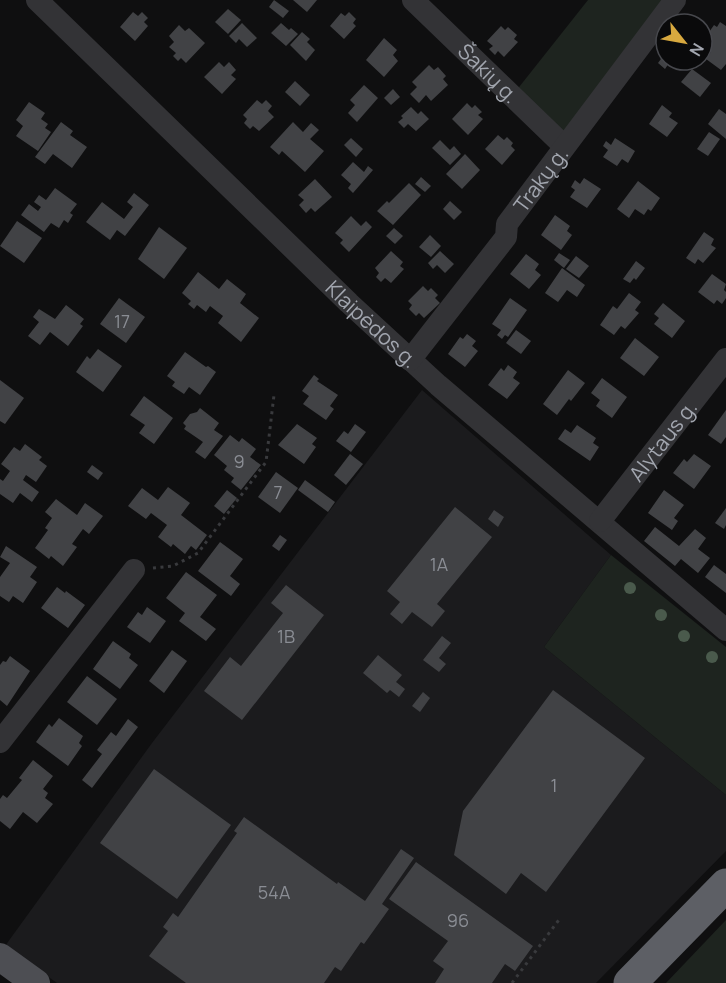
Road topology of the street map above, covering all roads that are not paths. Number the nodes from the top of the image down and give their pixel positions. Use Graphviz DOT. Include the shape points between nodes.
graph roads {
  1 [pos="37,0"];
  2 [pos="413,0"];
  3 [pos="675,0"];
  4 [pos="564,146"];
  5 [pos="726,359"];
  6 [pos="410,360"];
  7 [pos="600,521"];
  8 [pos="134,570"];
  9 [pos="726,630"];
  10 [pos="0,742"];
  11 [pos="726,885"];
  12 [pos="0,957"];
  13 [pos="36,983"];
  14 [pos="630,983"];
  1 -- 6 [label="street, Klaipėdos g."];
  2 -- 4 [label="street, Šakių g."];
  3 -- 4 [label="street, Trakų g."];
  4 -- 6 [label="street, Trakų g." via="507,224 506,237"];
  5 -- 7 [label="street, Alytaus g."];
  6 -- 7 [label="street, Klaipėdos g."];
  7 -- 9 [label="street, Klaipėdos g."];
  8 -- 10 [label="street"];
  11 -- 14 [label="highway"];
  12 -- 13 [label="main road"];
}
